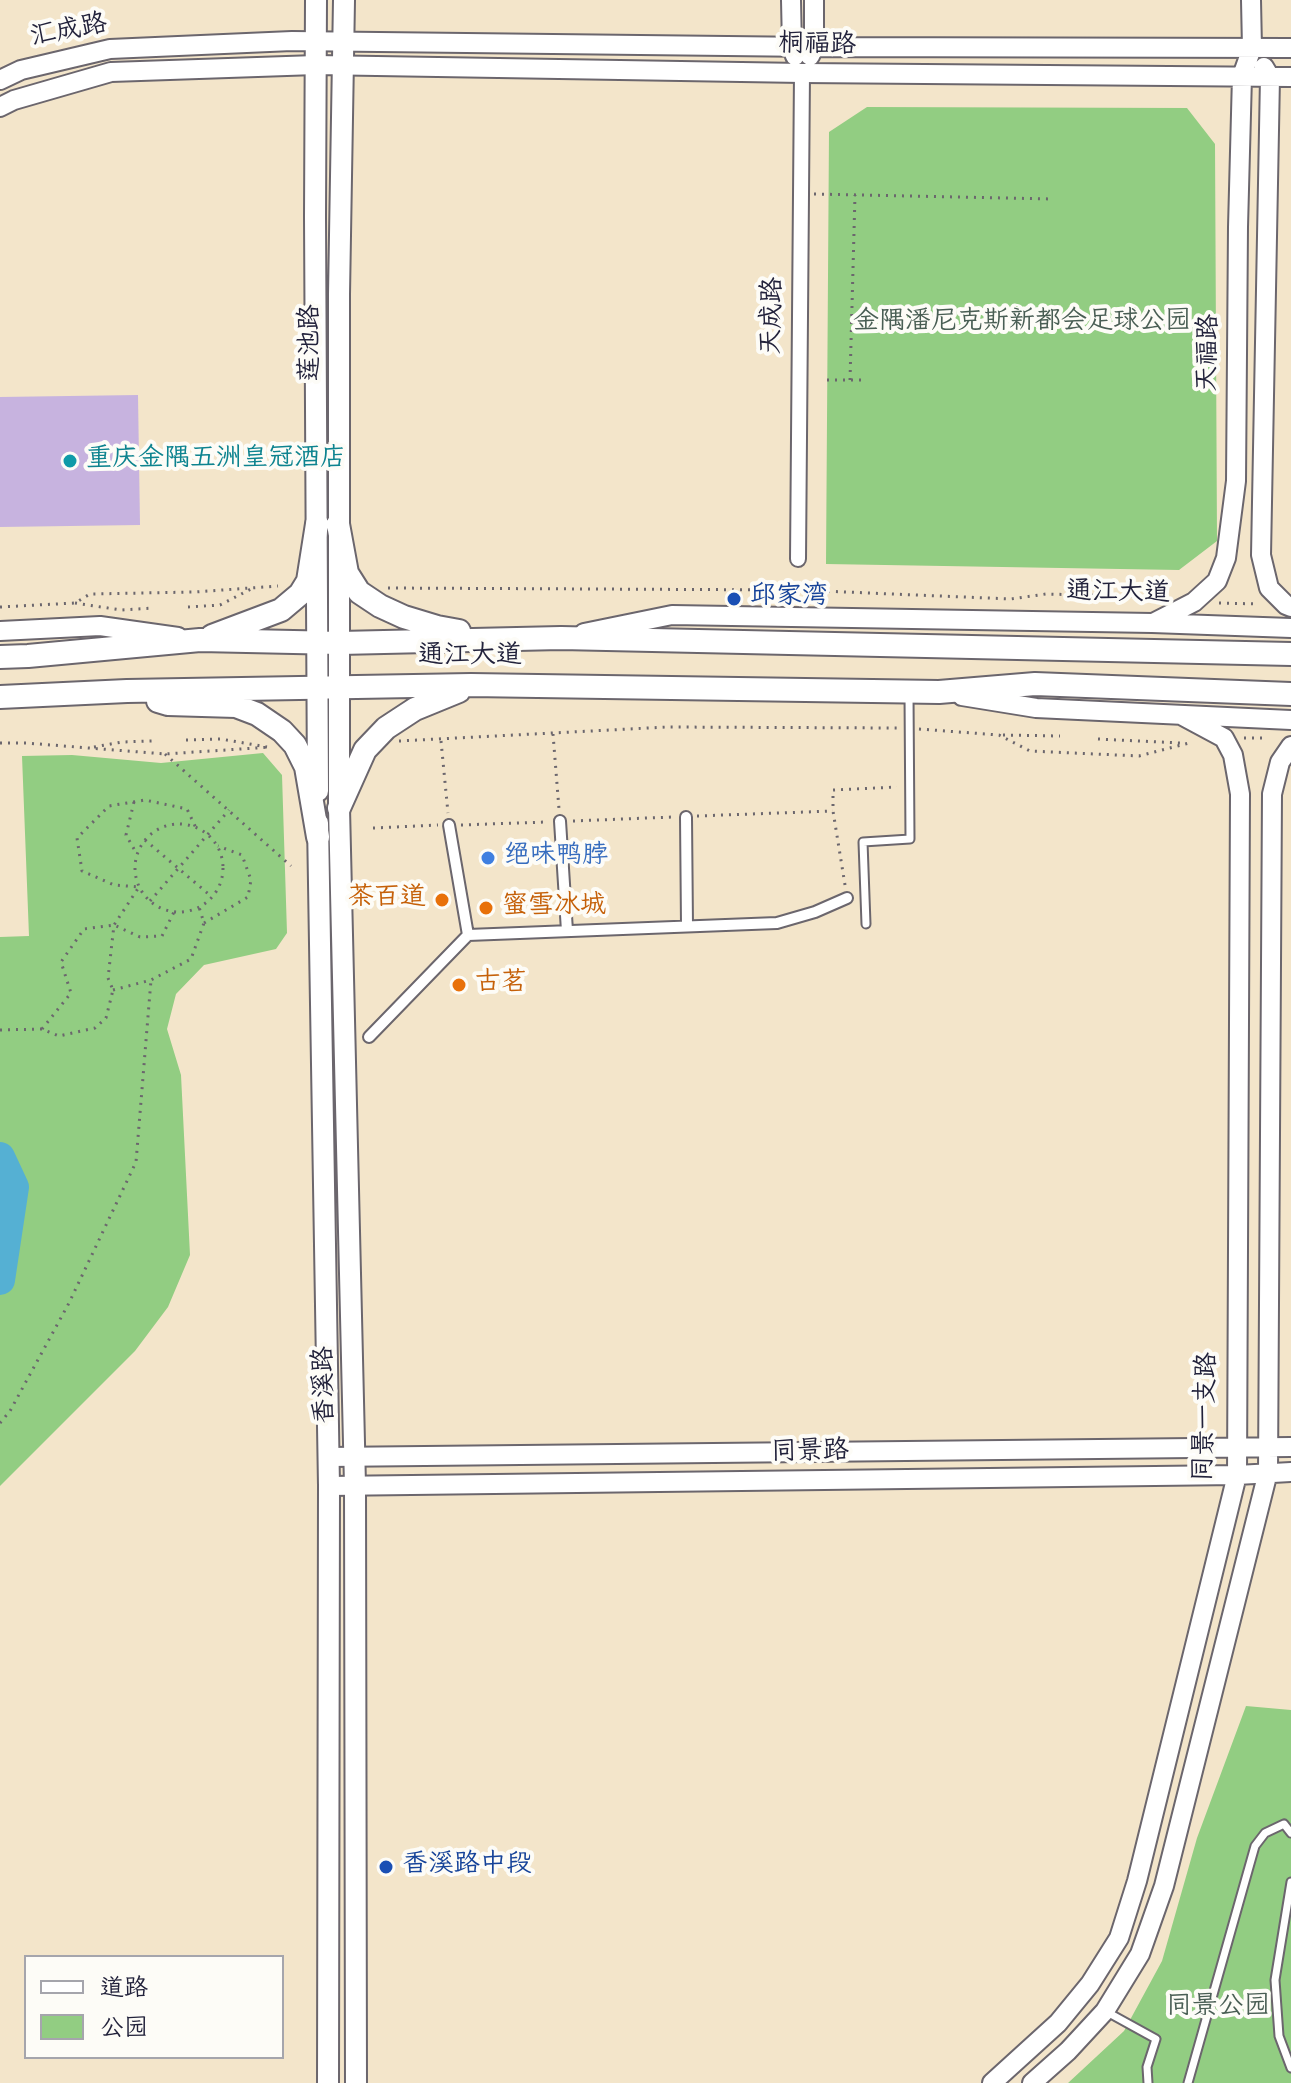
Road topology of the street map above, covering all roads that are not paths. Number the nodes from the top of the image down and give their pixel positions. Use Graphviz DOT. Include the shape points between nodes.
graph roads {
  1 [pos="316,0"];
  2 [pos="344,0"];
  3 [pos="791,0"];
  4 [pos="814,0"];
  5 [pos="1251,0"];
  6 [pos="317,41"];
  7 [pos="344,42"];
  8 [pos="792,47"];
  9 [pos="814,47"];
  10 [pos="1252,48"];
  11 [pos="1291,48"];
  12 [pos="316,65"];
  13 [pos="342,65"];
  14 [pos="802,73"];
  15 [pos="1242,76"];
  16 [pos="1270,77"];
  17 [pos="1291,77"];
  18 [pos="0,80"];
  19 [pos="0,107"];
  20 [pos="327,524"];
  21 [pos="798,559"];
  22 [pos="1288,606"];
  23 [pos="1152,623"];
  24 [pos="1291,628"];
  25 [pos="0,631"];
  26 [pos="561,638"];
  27 [pos="500,639"];
  28 [pos="200,640"];
  29 [pos="316,643"];
  30 [pos="340,643"];
  31 [pos="1291,654"];
  32 [pos="0,657"];
  33 [pos="471,685"];
  34 [pos="316,687"];
  35 [pos="340,687"];
  36 [pos="127,691"];
  37 [pos="909,691"];
  38 [pos="939,692"];
  39 [pos="1291,694"];
  40 [pos="0,697"];
  41 [pos="1183,716"];
  42 [pos="1291,720"];
  43 [pos="1291,746"];
  44 [pos="339,808"];
  45 [pos="686,817"];
  46 [pos="560,821"];
  47 [pos="449,825"];
  48 [pos="318,837"];
  49 [pos="847,898"];
  50 [pos="866,924"];
  51 [pos="687,926"];
  52 [pos="567,931"];
  53 [pos="468,935"];
  54 [pos="369,1037"];
  55 [pos="1268,1447"];
  56 [pos="1291,1447"];
  57 [pos="1237,1449"];
  58 [pos="328,1457"];
  59 [pos="355,1457"];
  60 [pos="1268,1472"];
  61 [pos="1291,1472"];
  62 [pos="1237,1475"];
  63 [pos="355,1485"];
  64 [pos="329,1486"];
  65 [pos="1291,1833"];
  66 [pos="1291,1882"];
  67 [pos="328,1986"];
  68 [pos="1105,2011"];
  69 [pos="1291,2068"];
  70 [pos="317,2083"];
  71 [pos="328,2083"];
  72 [pos="356,2083"];
  73 [pos="992,2083"];
  74 [pos="1032,2083"];
  75 [pos="1148,2083"];
  76 [pos="1188,2083"];
  1 -- 6 [label="main road, 莲池路"];
  2 -- 7 [label="main road, 莲池路"];
  3 -- 8 [label="street, 天成路"];
  4 -- 9 [label="street, 天成路"];
  5 -- 10 [label="street, 天福路"];
  6 -- 7 [label="street, 汇成路"];
  6 -- 12 [label="main road, 莲池路"];
  6 -- 18 [label="street, 汇成路" via="110,49"];
  7 -- 8 [label="street, 桐福路"];
  7 -- 13 [label="main road, 莲池路"];
  8 -- 9 [label="street, 桐福路"];
  8 -- 14 [label="street, 天成路"];
  9 -- 10 [label="street, 桐福路"];
  9 -- 14 [label="street, 天成路"];
  10 -- 11 [label="street, 桐福路"];
  10 -- 15 [label="street, 天福路"];
  10 -- 16 [label="street"];
  12 -- 13 [label="street, 汇成路"];
  12 -- 19 [label="street, 汇成路" via="111,72"];
  12 -- 20 [label="main road, 莲池路"];
  13 -- 14 [label="street, 桐福路"];
  13 -- 20 [label="main road, 莲池路"];
  14 -- 15 [label="street, 桐福路"];
  14 -- 21 [label="street, 天成路"];
  15 -- 16 [label="street, 桐福路"];
  15 -- 23 [label="street, 天福路" via="1236,481 1226,558 1217,581 1194,602"];
  16 -- 17 [label="street, 桐福路"];
  16 -- 22 [label="street, 天福路" via="1261,555 1269,588"];
  20 -- 27 [label="main road" via="359,592 380,606 437,627"];
  20 -- 28 [label="main road" via="300,594 281,610"];
  20 -- 29 [label="main road, 莲池路"];
  20 -- 30 [label="main road, 莲池路"];
  23 -- 24 [label="street, 通江大道"];
  23 -- 26 [label="street, 通江大道" via="672,615"];
  25 -- 28 [label="street, 通江大道" via="100,626"];
  26 -- 27 [label="main road, 通江大道"];
  26 -- 31 [label="main road, 通江大道"];
  27 -- 30 [label="main road, 通江大道"];
  28 -- 29 [label="main road, 通江大道"];
  28 -- 32 [label="main road, 通江大道"];
  29 -- 30 [label="main road, 通江大道"];
  29 -- 34 [label="main road, 莲池路"];
  30 -- 35 [label="main road, 莲池路"];
  33 -- 35 [label="main road, 通江大道"];
  33 -- 37 [label="main road, 通江大道"];
  33 -- 44 [label="main road" via="386,728 365,750"];
  34 -- 35 [label="main road, 通江大道"];
  34 -- 36 [label="main road, 通江大道"];
  34 -- 48 [label="main road, 香溪路"];
  35 -- 44 [label="main road, 香溪路"];
  36 -- 40 [label="main road, 通江大道"];
  36 -- 48 [label="main road" via="168,704 236,706 257,714 276,739 295,745 306,767"];
  37 -- 38 [label="main road, 通江大道"];
  37 -- 50 [label="lane" via="910,839 863,842"];
  38 -- 39 [label="main road, 通江大道" via="1035,684"];
  38 -- 41 [label="street, 通江大道" via="1036,708"];
  41 -- 42 [label="street, 通江大道"];
  41 -- 57 [label="street, 同景一支路" via="1224,738 1240,794"];
  43 -- 55 [label="street" via="1280,762 1272,794"];
  44 -- 59 [label="main road, 香溪路"];
  45 -- 51 [label="street"];
  46 -- 52 [label="street"];
  47 -- 53 [label="street"];
  48 -- 58 [label="main road, 香溪路"];
  49 -- 51 [label="street" via="777,923"];
  51 -- 52 [label="street"];
  52 -- 53 [label="street"];
  53 -- 54 [label="street"];
  55 -- 56 [label="street"];
  55 -- 57 [label="street"];
  55 -- 60 [label="street"];
  57 -- 59 [label="street"];
  57 -- 62 [label="street, 同景一支路"];
  58 -- 59 [label="street"];
  58 -- 64 [label="main road, 香溪路"];
  59 -- 63 [label="main road, 香溪路"];
  60 -- 61 [label="street, 同景路"];
  60 -- 62 [label="street, 同景路"];
  60 -- 68 [label="street" via="1164,1886 1140,1954"];
  62 -- 63 [label="street, 同景路"];
  62 -- 73 [label="street, 同景一支路" via="1119,1938 1058,2023"];
  63 -- 64 [label="street, 同景路"];
  63 -- 72 [label="main road, 香溪路"];
  64 -- 67 [label="main road, 香溪路"];
  65 -- 76 [label="lane" via="1284,1824 1265,1833 1255,1846"];
  66 -- 69 [label="lane" via="1275,1980 1279,2036"];
  67 -- 70 [label="main road"];
  67 -- 71 [label="main road, 香溪路"];
  68 -- 74 [label="street"];
  68 -- 75 [label="lane" via="1156,2039"];
}
